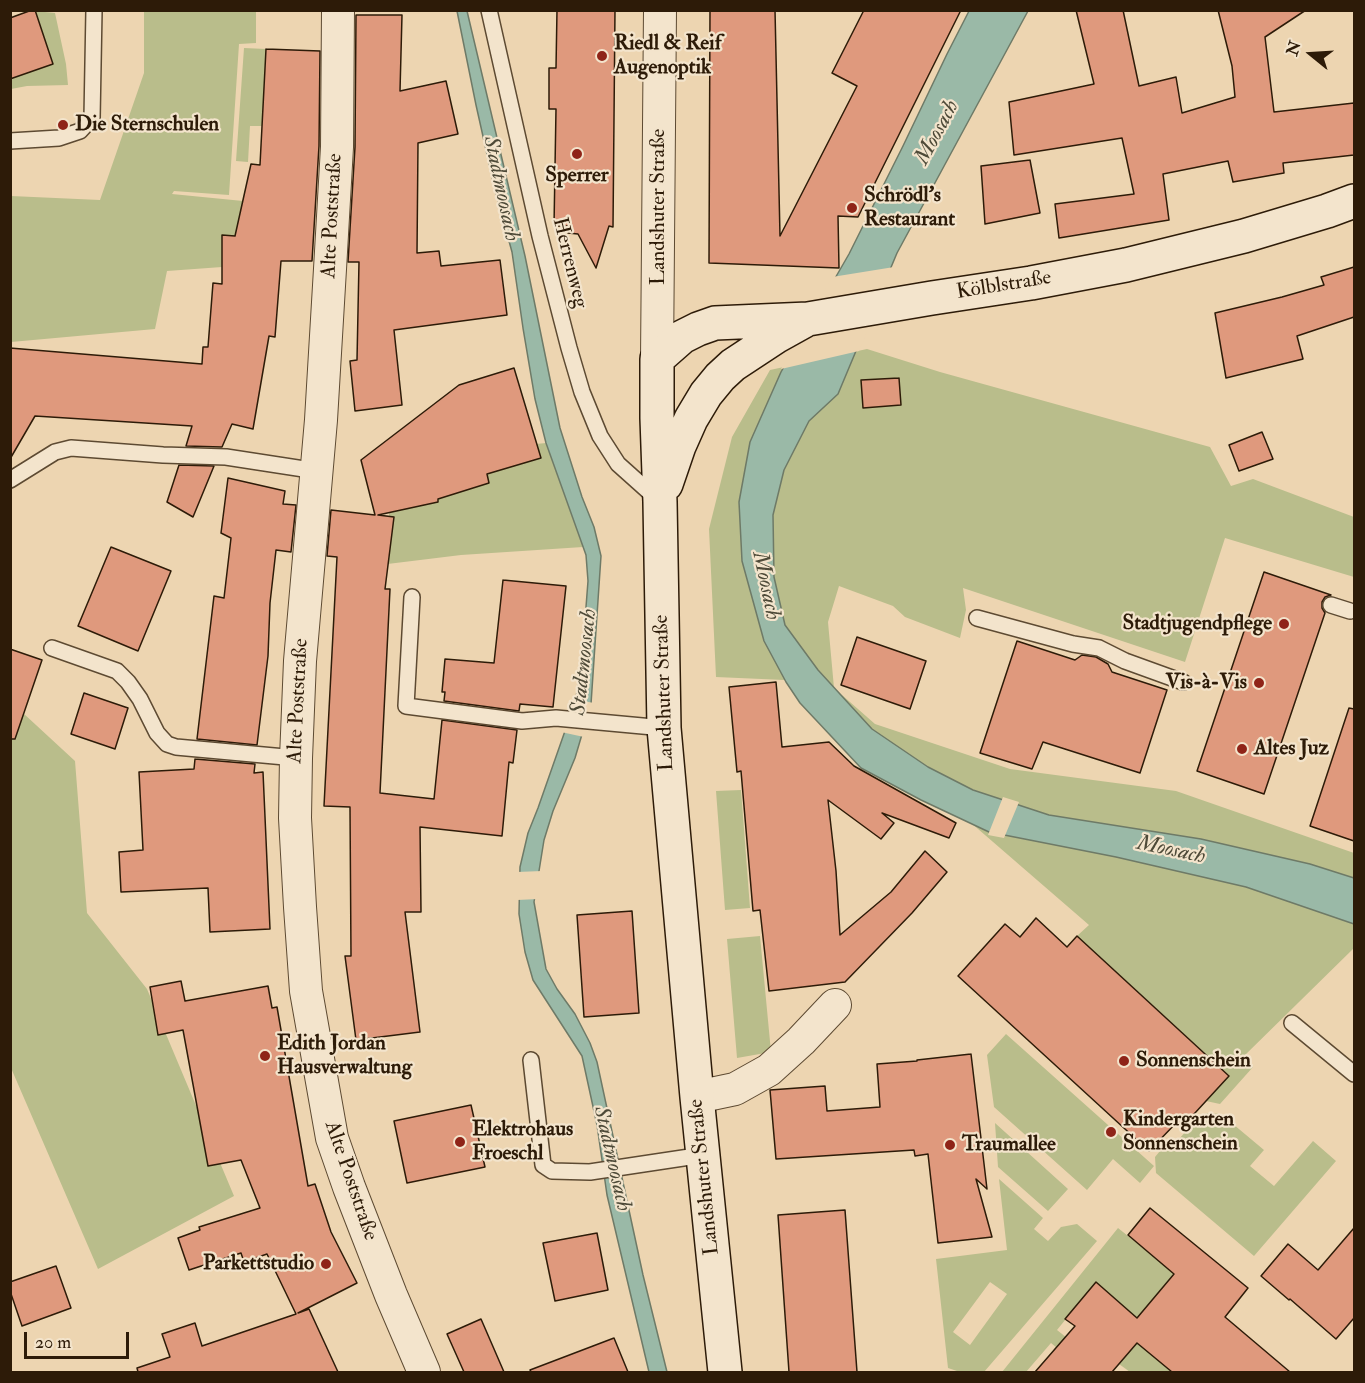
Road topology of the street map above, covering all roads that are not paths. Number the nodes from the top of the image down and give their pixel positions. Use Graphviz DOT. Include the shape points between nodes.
graph roads {
  1 [pos="94,10"];
  2 [pos="338,10"];
  3 [pos="489,10"];
  4 [pos="660,10"];
  5 [pos="10,141"];
  6 [pos="1354,201"];
  7 [pos="808,319"];
  8 [pos="657,359"];
  9 [pos="317,471"];
  10 [pos="10,480"];
  11 [pos="660,502"];
  12 [pos="412,597"];
  13 [pos="1331,605"];
  14 [pos="1350,611"];
  15 [pos="978,618"];
  16 [pos="52,648"];
  17 [pos="1183,682"];
  18 [pos="664,728"];
  19 [pos="296,758"];
  20 [pos="836,1005"];
  21 [pos="1292,1023"];
  22 [pos="531,1060"];
  23 [pos="1354,1074"];
  24 [pos="697,1097"];
  25 [pos="703,1155"];
  26 [pos="424,1372"];
  27 [pos="725,1372"];
  1 -- 5 [label="lane" via="92,118 80,131 59,138"];
  2 -- 9 [label="street, Alte Poststraße" via="337,147"];
  3 -- 11 [label="lane, Herrenweg" via="540,236 582,392 600,436 618,464"];
  4 -- 8 [label="street, Landshuter Straße"];
  6 -- 7 [label="main road, Kölblstraße" via="1244,236 1126,265"];
  7 -- 8 [label="main road, Kölblstraße" via="715,323 682,337"];
  7 -- 11 [label="main road" via="733,365 706,394 691,419"];
  8 -- 11 [label="main road, Landshuter Straße"];
  9 -- 10 [label="lane" via="226,457 70,448 55,452"];
  9 -- 19 [label="street, Alte Poststraße"];
  11 -- 18 [label="main road, Landshuter Straße"];
  12 -- 18 [label="lane" via="406,706 522,721 556,718"];
  13 -- 14 [label="lane"];
  15 -- 17 [label="lane" via="1099,648"];
  16 -- 19 [label="lane" via="117,671 140,699 167,744"];
  18 -- 24 [label="main road, Landshuter Straße"];
  19 -- 26 [label="street, Alte Poststraße" via="295,818 306,991 332,1138"];
  20 -- 24 [label="street" via="769,1070 735,1089"];
  21 -- 23 [label="lane"];
  22 -- 25 [label="lane" via="543,1165 552,1171 590,1172"];
  24 -- 25 [label="main road, Landshuter Straße"];
  25 -- 27 [label="main road, Landshuter Straße"];
}
